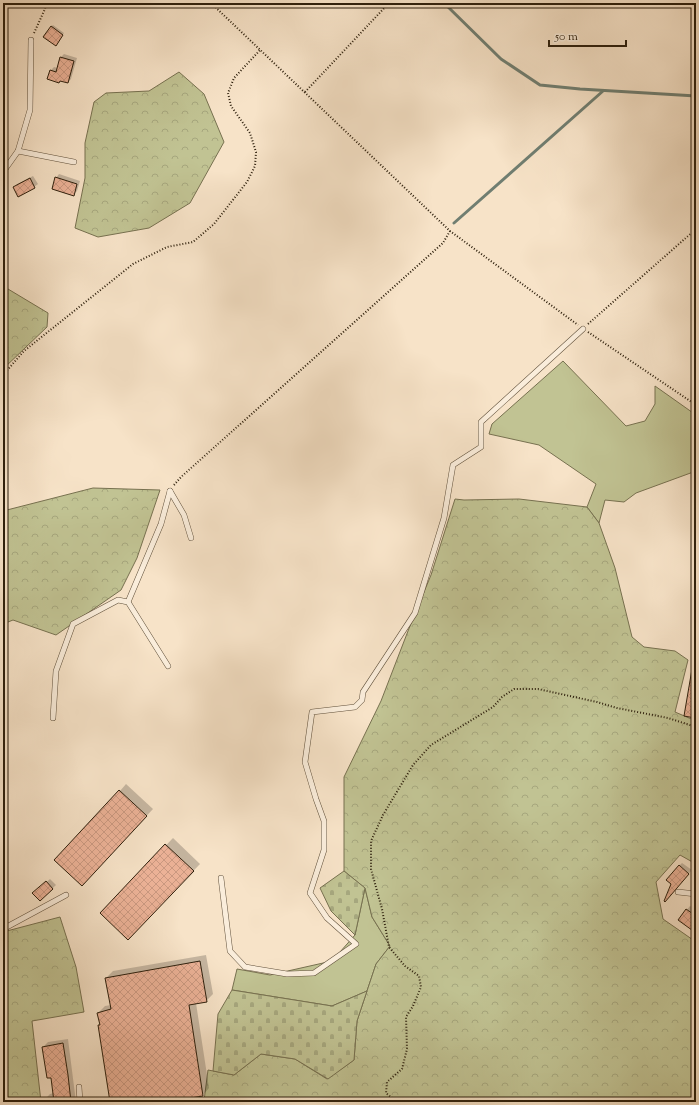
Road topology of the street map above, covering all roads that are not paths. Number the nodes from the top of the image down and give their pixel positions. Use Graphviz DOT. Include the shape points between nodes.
graph roads {
  1 [pos="31,40"];
  2 [pos="18,151"];
  3 [pos="74,162"];
  4 [pos="3,172"];
  5 [pos="583,329"];
  6 [pos="191,538"];
  7 [pos="128,602"];
  8 [pos="168,666"];
  9 [pos="53,718"];
  10 [pos="221,878"];
  11 [pos="678,892"];
  12 [pos="696,894"];
  13 [pos="66,895"];
  14 [pos="3,929"];
  15 [pos="79,1087"];
  16 [pos="80,1102"];
  1 -- 2 [label="lane" via="30,110"];
  2 -- 3 [label="lane"];
  2 -- 4 [label="lane"];
  5 -- 10 [label="lane" via="481,422 481,447 453,464 444,518 415,613 363,692 362,700 355,707 312,712 305,762 324,821 324,850 310,893 327,918 356,944 314,973 287,974 245,967 230,951"];
  6 -- 7 [label="lane" via="184,515 170,491 162,524"];
  7 -- 8 [label="lane"];
  7 -- 9 [label="lane" via="118,600 73,624 56,671"];
  11 -- 12 [label="lane"];
  13 -- 14 [label="lane"];
  15 -- 16 [label="lane"];
}
